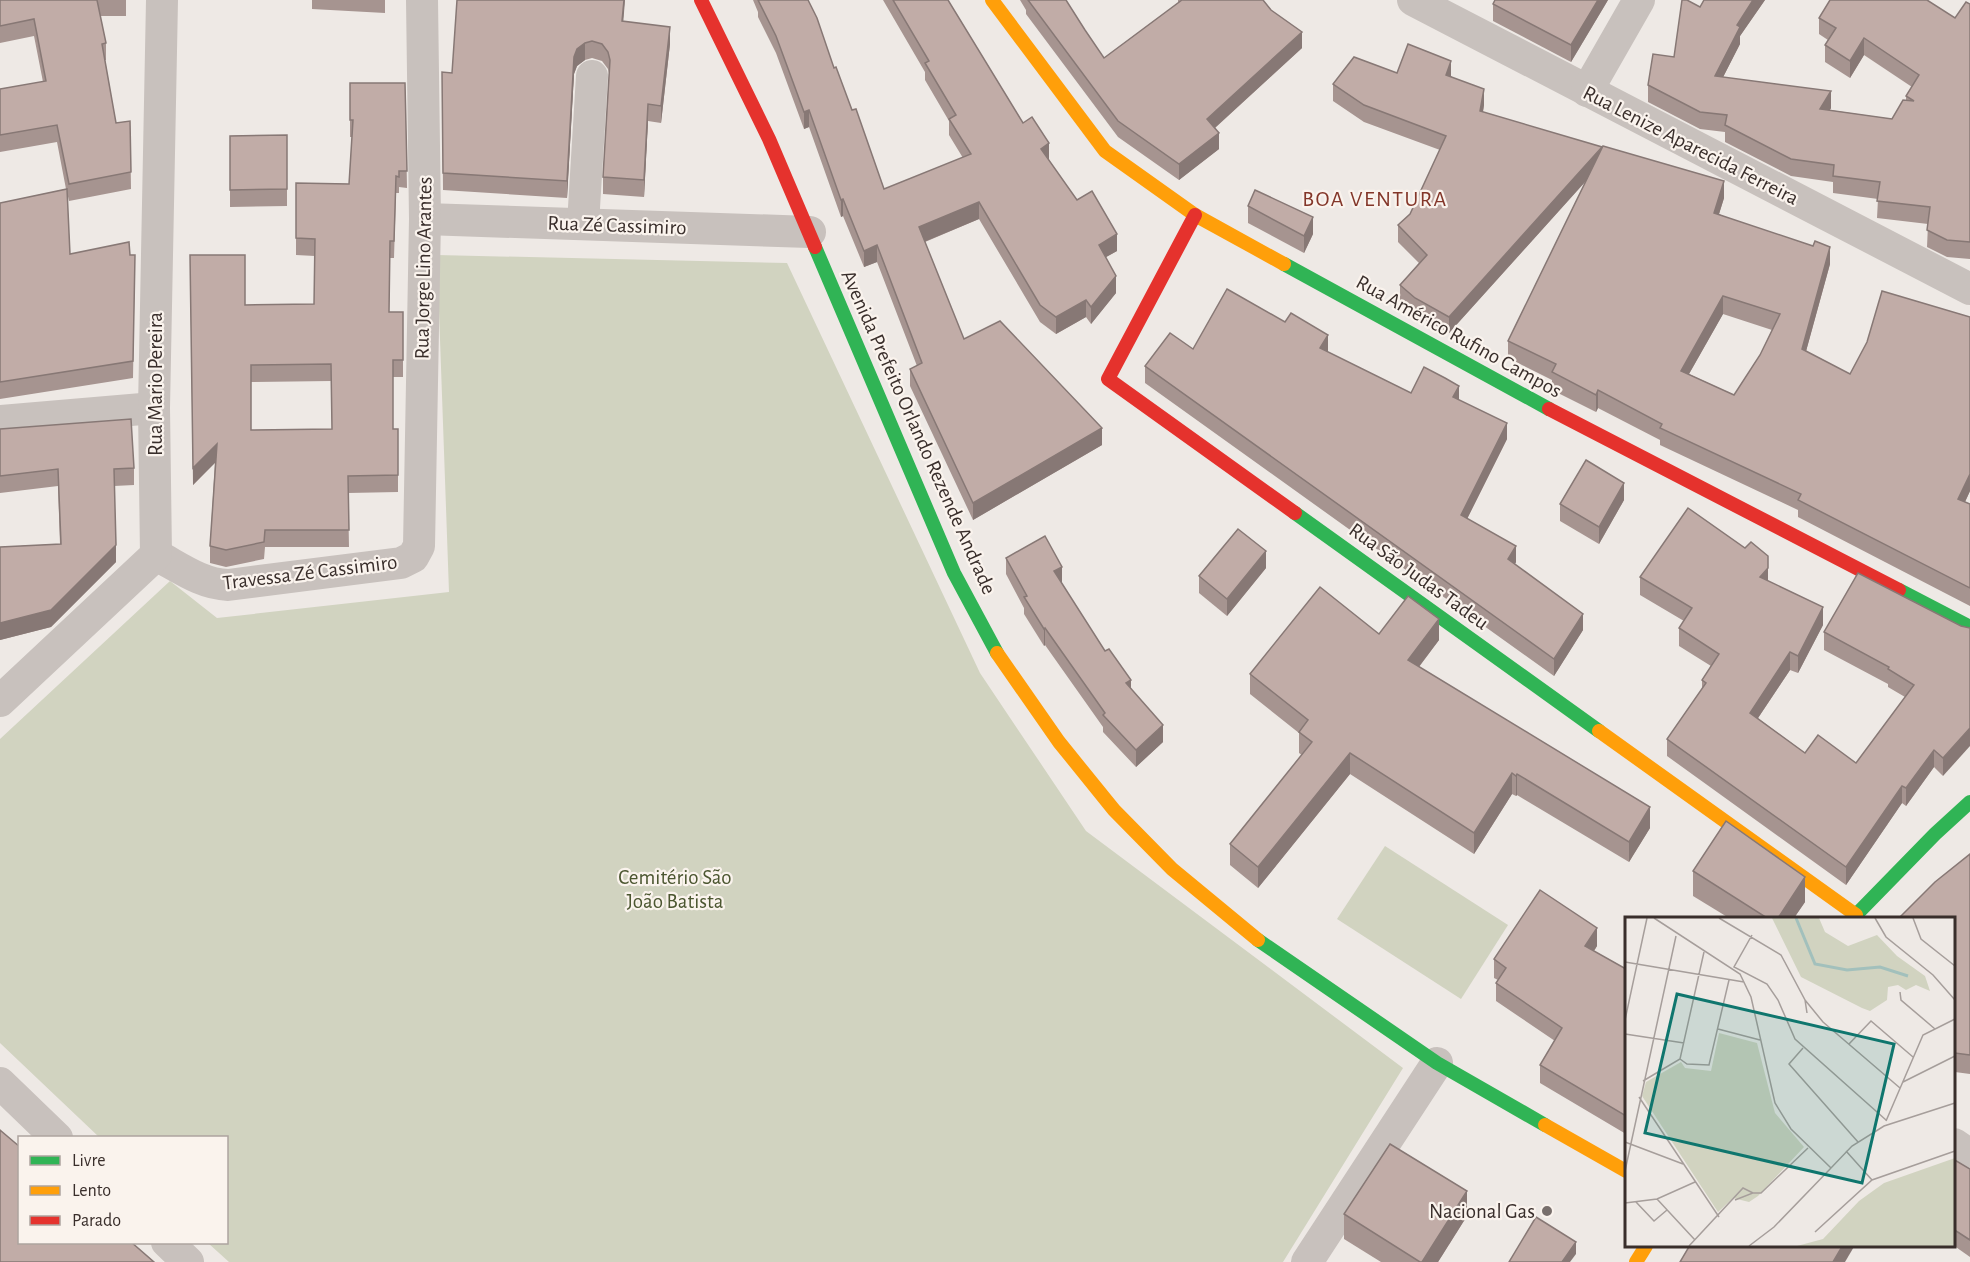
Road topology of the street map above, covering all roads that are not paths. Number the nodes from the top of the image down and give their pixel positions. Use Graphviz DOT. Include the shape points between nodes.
graph roads {
  1 [pos="162,0"];
  2 [pos="422,0"];
  3 [pos="701,0"];
  4 [pos="992,0"];
  5 [pos="1413,0"];
  6 [pos="1639,0"];
  7 [pos="592,76"];
  8 [pos="1587,91"];
  9 [pos="1195,215"];
  10 [pos="425,219"];
  11 [pos="583,224"];
  12 [pos="810,232"];
  13 [pos="1970,288"];
  14 [pos="154,408"];
  15 [pos="0,421"];
  16 [pos="419,535"];
  17 [pos="156,555"];
  18 [pos="1970,627"];
  19 [pos="0,701"];
  20 [pos="1970,802"];
  21 [pos="1855,917"];
  22 [pos="1437,1063"];
  23 [pos="0,1083"];
  24 [pos="56,1136"];
  25 [pos="1955,1145"];
  26 [pos="1970,1155"];
  27 [pos="1625,1170"];
  28 [pos="169,1244"];
  29 [pos="1645,1247"];
  30 [pos="188,1262"];
  31 [pos="1307,1262"];
  32 [pos="1636,1262"];
  1 -- 14 [label="street, Rua Mario Pereira"];
  2 -- 10 [label="street, Rua Jorge Lino Arantes"];
  3 -- 12 [label="street, Avenida Prefeito Orlando Rezende Andrade"];
  4 -- 9 [label="street, Rua Américo Rufino Campos" via="1105,151"];
  5 -- 8 [label="street, Rua Lenize Aparecida Ferreira"];
  6 -- 8 [label="street"];
  7 -- 11 [label="street"];
  8 -- 13 [label="street, Rua Lenize Aparecida Ferreira"];
  9 -- 18 [label="street, Rua Américo Rufino Campos" via="1541,405"];
  9 -- 21 [label="street, Rua São Judas Tadeu" via="1108,379"];
  10 -- 11 [label="street, Rua Zé Cassimiro"];
  10 -- 16 [label="street, Rua Jorge Lino Arantes"];
  11 -- 12 [label="street, Rua Zé Cassimiro"];
  12 -- 22 [label="street, Avenida Prefeito Orlando Rezende Andrade" via="954,573 1001,661 1059,742 1114,810 1172,868 1254,937"];
  14 -- 15 [label="street"];
  14 -- 17 [label="street, Rua Mario Pereira"];
  16 -- 17 [label="street, Travessa Zé Cassimiro" via="413,556 401,563 228,585 213,585"];
  17 -- 19 [label="street"];
  20 -- 21 [label="street"];
  22 -- 27 [label="street, Avenida Prefeito Orlando Rezende Andrade"];
  22 -- 31 [label="street"];
  23 -- 24 [label="street"];
  25 -- 26 [label="street"];
  28 -- 30 [label="street"];
  29 -- 32 [label="street"];
}
